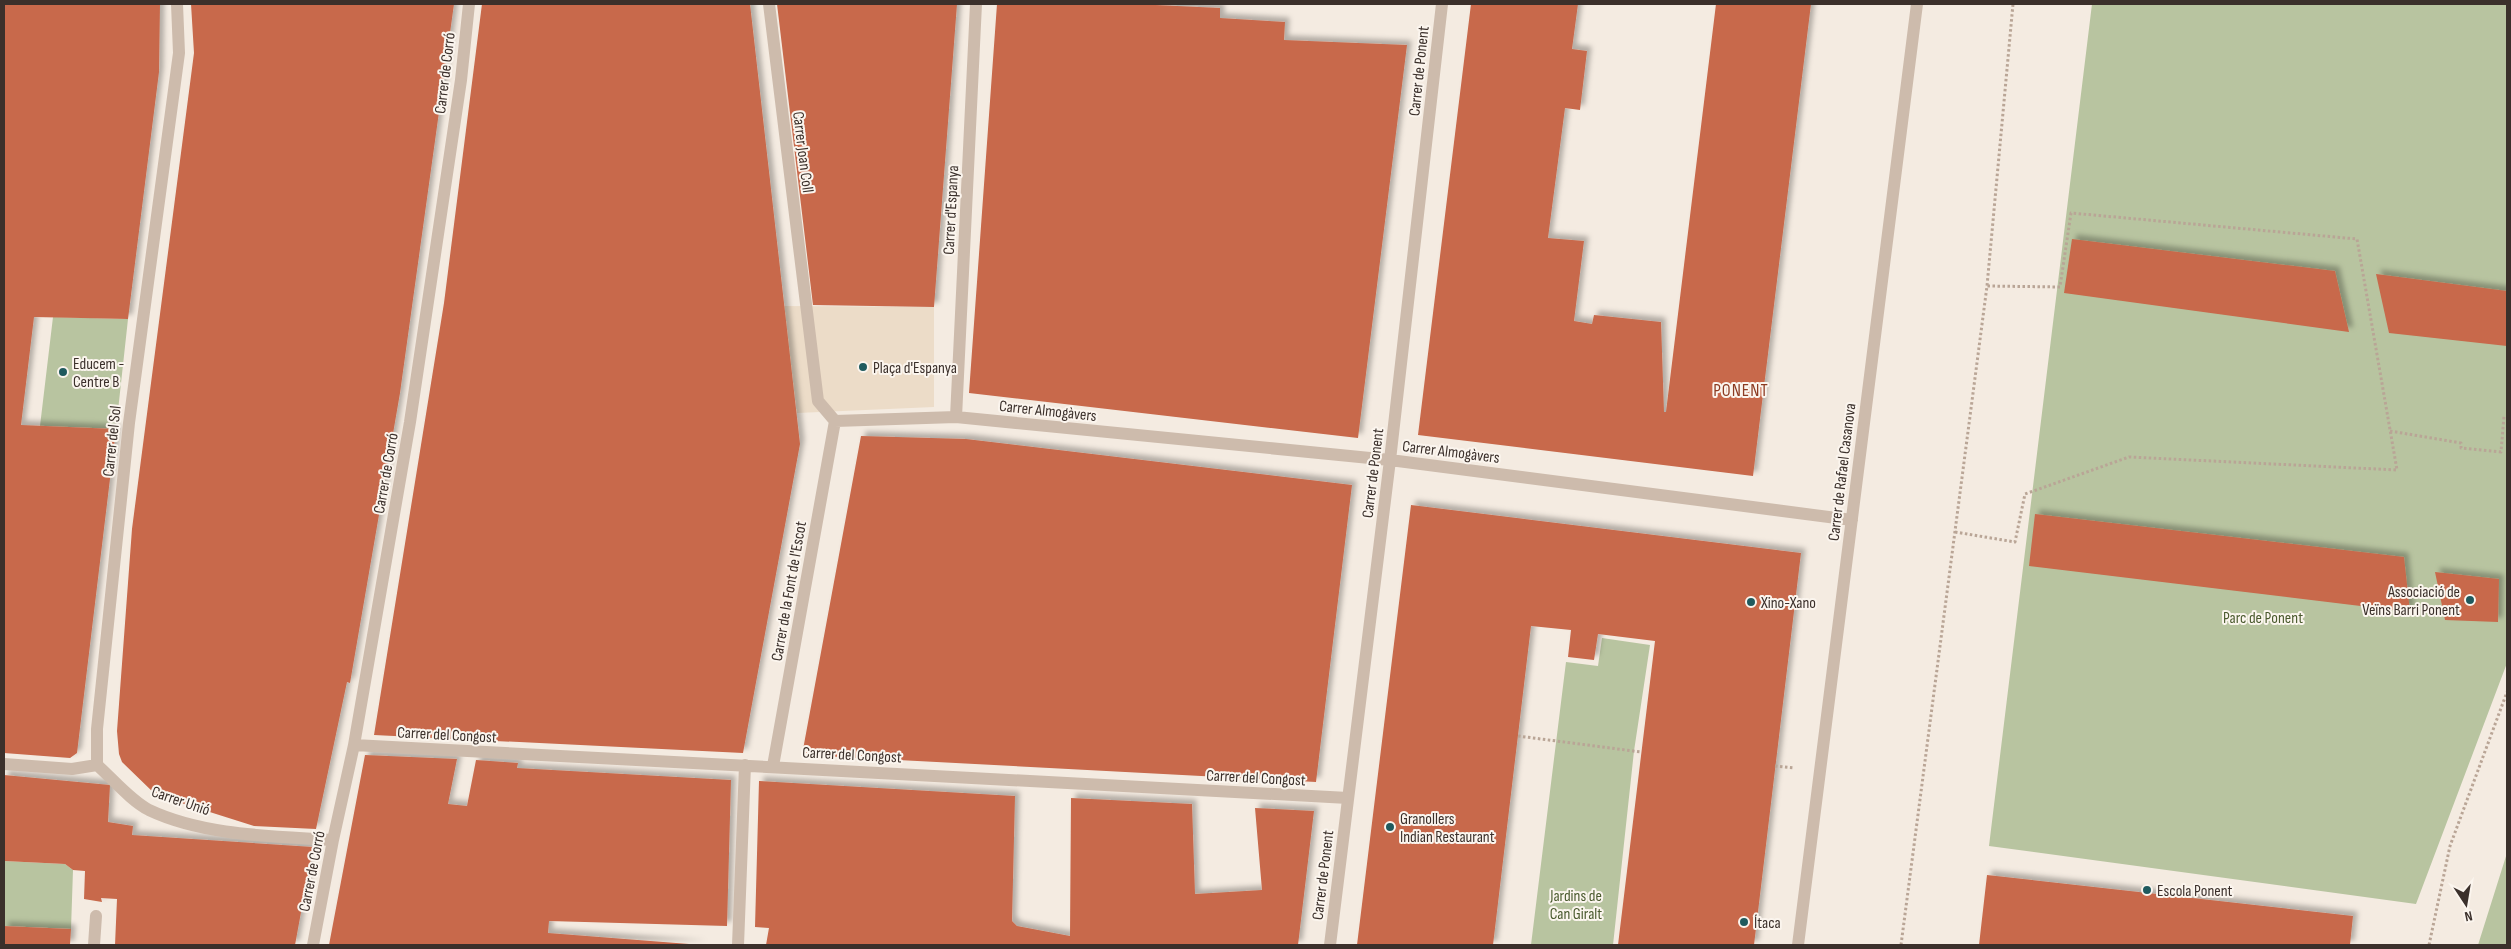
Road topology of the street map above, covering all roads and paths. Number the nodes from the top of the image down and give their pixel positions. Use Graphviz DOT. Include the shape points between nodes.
graph roads {
  1 [pos="177,4"];
  2 [pos="469,4"];
  3 [pos="769,4"];
  4 [pos="976,4"];
  5 [pos="1442,4"];
  6 [pos="1916,4"];
  7 [pos="2013,4"];
  8 [pos="1988,286"];
  9 [pos="2504,416"];
  10 [pos="956,417"];
  11 [pos="835,420"];
  12 [pos="2390,431"];
  13 [pos="1390,460"];
  14 [pos="1852,520"];
  15 [pos="1955,532"];
  16 [pos="2507,692"];
  17 [pos="1518,736"];
  18 [pos="354,745"];
  19 [pos="1641,752"];
  20 [pos="4,764"];
  21 [pos="97,765"];
  22 [pos="745,765"];
  23 [pos="772,766"];
  24 [pos="1348,798"];
  25 [pos="332,840"];
  26 [pos="96,916"];
  27 [pos="94,945"];
  28 [pos="313,945"];
  29 [pos="738,945"];
  30 [pos="1330,945"];
  31 [pos="1798,945"];
  32 [pos="1902,945"];
  33 [pos="2428,945"];
  1 -- 21 [label="street, Carrer del Sol" via="179,54 129,423 97,729"];
  2 -- 18 [label="street, Carrer de Corró" via="410,422"];
  3 -- 11 [label="street, Carrer Joan Coll" via="818,401"];
  4 -- 10 [label="street, Carrer d'Espanya"];
  5 -- 13 [label="street, Carrer de Ponent"];
  6 -- 14 [label="street, Carrer de Rafael Casanova"];
  7 -- 8 [label="path"];
  8 -- 12 [label="path" via="2060,287 2070,213 2357,239"];
  8 -- 15 [label="path"];
  9 -- 12 [label="path" via="2501,452 2461,448 2461,443"];
  10 -- 11 [label="street"];
  10 -- 13 [label="street, Carrer Almogàvers"];
  11 -- 23 [label="street, Carrer de la Font de l'Escot"];
  12 -- 15 [label="path" via="2397,470 2129,457 2025,494 2015,542"];
  13 -- 14 [label="street, Carrer Almogàvers"];
  13 -- 24 [label="street, Carrer de Ponent"];
  14 -- 31 [label="street, Carrer de Rafael Casanova"];
  15 -- 32 [label="path"];
  16 -- 33 [label="path" via="2450,846"];
  17 -- 19 [label="path"];
  18 -- 22 [label="street, Carrer del Congost"];
  18 -- 25 [label="street, Carrer de Corró"];
  20 -- 21 [label="street" via="72,769"];
  21 -- 25 [label="street, Carrer Unió" via="148,809 176,819 250,835"];
  22 -- 23 [label="street, Carrer del Congost"];
  22 -- 29 [label="street"];
  23 -- 24 [label="street, Carrer del Congost"];
  24 -- 30 [label="street, Carrer de Ponent"];
  25 -- 28 [label="street, Carrer de Corró"];
  26 -- 27 [label="street"];
}
